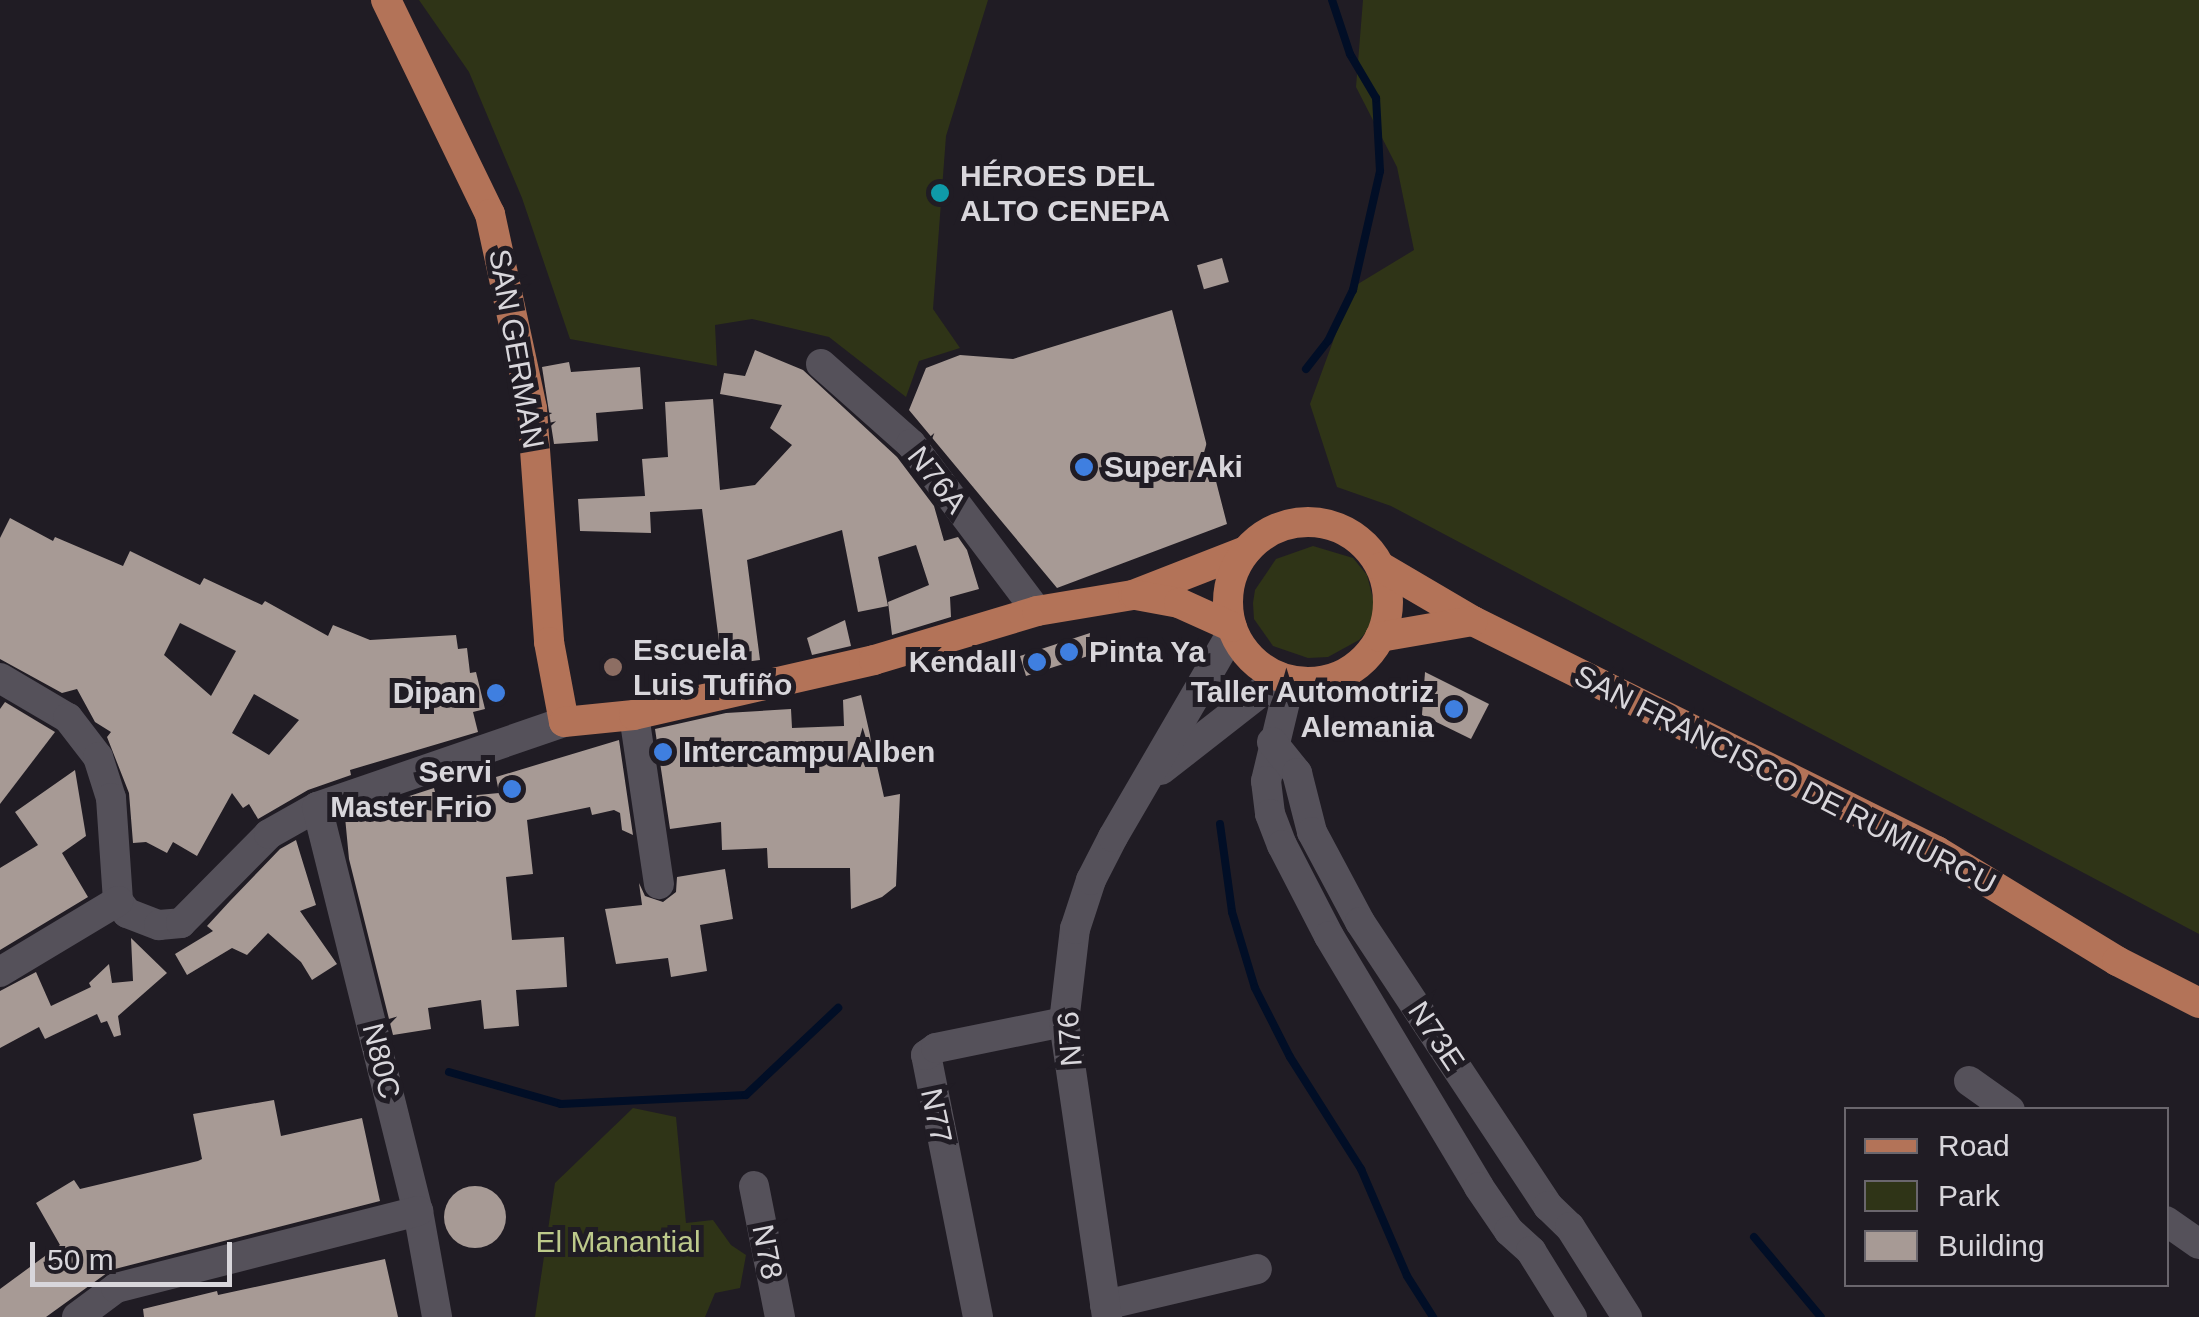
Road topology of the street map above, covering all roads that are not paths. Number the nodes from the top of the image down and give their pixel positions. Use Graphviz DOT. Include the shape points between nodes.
graph roads {
  1 [pos="386,0"];
  2 [pos="820,364"];
  3 [pos="1246,552"];
  4 [pos="1380,567"];
  5 [pos="1133,594"];
  6 [pos="1037,611"];
  7 [pos="1473,621"];
  8 [pos="1232,629"];
  9 [pos="1380,637"];
  10 [pos="0,678"];
  11 [pos="1285,679"];
  12 [pos="634,715"];
  13 [pos="564,722"];
  14 [pos="1272,742"];
  15 [pos="1150,778"];
  16 [pos="317,808"];
  17 [pos="659,884"];
  18 [pos="118,901"];
  19 [pos="1360,922"];
  20 [pos="1328,936"];
  21 [pos="0,972"];
  22 [pos="2199,1003"];
  23 [pos="1064,1022"];
  24 [pos="1968,1080"];
  25 [pos="2006,1107"];
  26 [pos="1519,1158"];
  27 [pos="754,1186"];
  28 [pos="1479,1187"];
  29 [pos="1548,1206"];
  30 [pos="418,1212"];
  31 [pos="2169,1222"];
  32 [pos="1509,1231"];
  33 [pos="2199,1244"];
  34 [pos="1258,1269"];
  35 [pos="1106,1311"];
  36 [pos="78,1317"];
  37 [pos="437,1317"];
  38 [pos="780,1317"];
  39 [pos="978,1317"];
  40 [pos="1572,1317"];
  41 [pos="1627,1317"];
  1 -- 13 [label="main road, SAN GERMAN" via="490,214 532,409 549,642"];
  2 -- 6 [label="street, N76A" via="912,444"];
  3 -- 4 [label="main road" via="1276,528 1326,523 1368,547"];
  3 -- 5 [label="main road"];
  3 -- 8 [label="main road" via="1228,600"];
  4 -- 7 [label="main road, SAN FRANCISCO DE RUMIURCU"];
  4 -- 9 [label="main road" via="1389,602"];
  5 -- 6 [label="main road"];
  5 -- 8 [label="main road" via="1179,603"];
  6 -- 12 [label="main road" via="874,660"];
  7 -- 9 [label="main road"];
  7 -- 22 [label="main road, SAN FRANCISCO DE RUMIURCU" via="1937,851"];
  8 -- 11 [label="main road" via="1252,660"];
  8 -- 15 [label="street, N76"];
  9 -- 11 [label="main road" via="1358,665 1326,680"];
  10 -- 18 [label="street" via="68,718 98,757 111,798"];
  11 -- 14 [label="street, N73E"];
  11 -- 15 [label="street, N76"];
  12 -- 13 [label="main road"];
  12 -- 17 [label="street"];
  13 -- 16 [label="street"];
  14 -- 19 [label="street, N73E" via="1296,773 1312,832"];
  14 -- 20 [label="street, N73E" via="1270,814"];
  15 -- 23 [label="street, N76" via="1091,880 1075,929"];
  16 -- 18 [label="street" via="269,834 181,923 148,923"];
  16 -- 30 [label="street, N80C"];
  18 -- 21 [label="street"];
  19 -- 20 [label="street"];
  19 -- 26 [label="street, N73E"];
  20 -- 28 [label="street, N73E"];
  23 -- 35 [label="street, N76"];
  23 -- 39 [label="street, N77" via="926,1055"];
  24 -- 25 [label="street"];
  26 -- 28 [label="street"];
  26 -- 29 [label="street, N73E"];
  27 -- 38 [label="street, N78"];
  28 -- 32 [label="street, N73E"];
  29 -- 32 [label="street"];
  29 -- 41 [label="street, N73E" via="1570,1227"];
  30 -- 36 [label="street" via="116,1288"];
  30 -- 37 [label="street, N80C"];
  31 -- 33 [label="street"];
  32 -- 40 [label="street, N73E" via="1531,1251"];
  34 -- 35 [label="street"];
}
